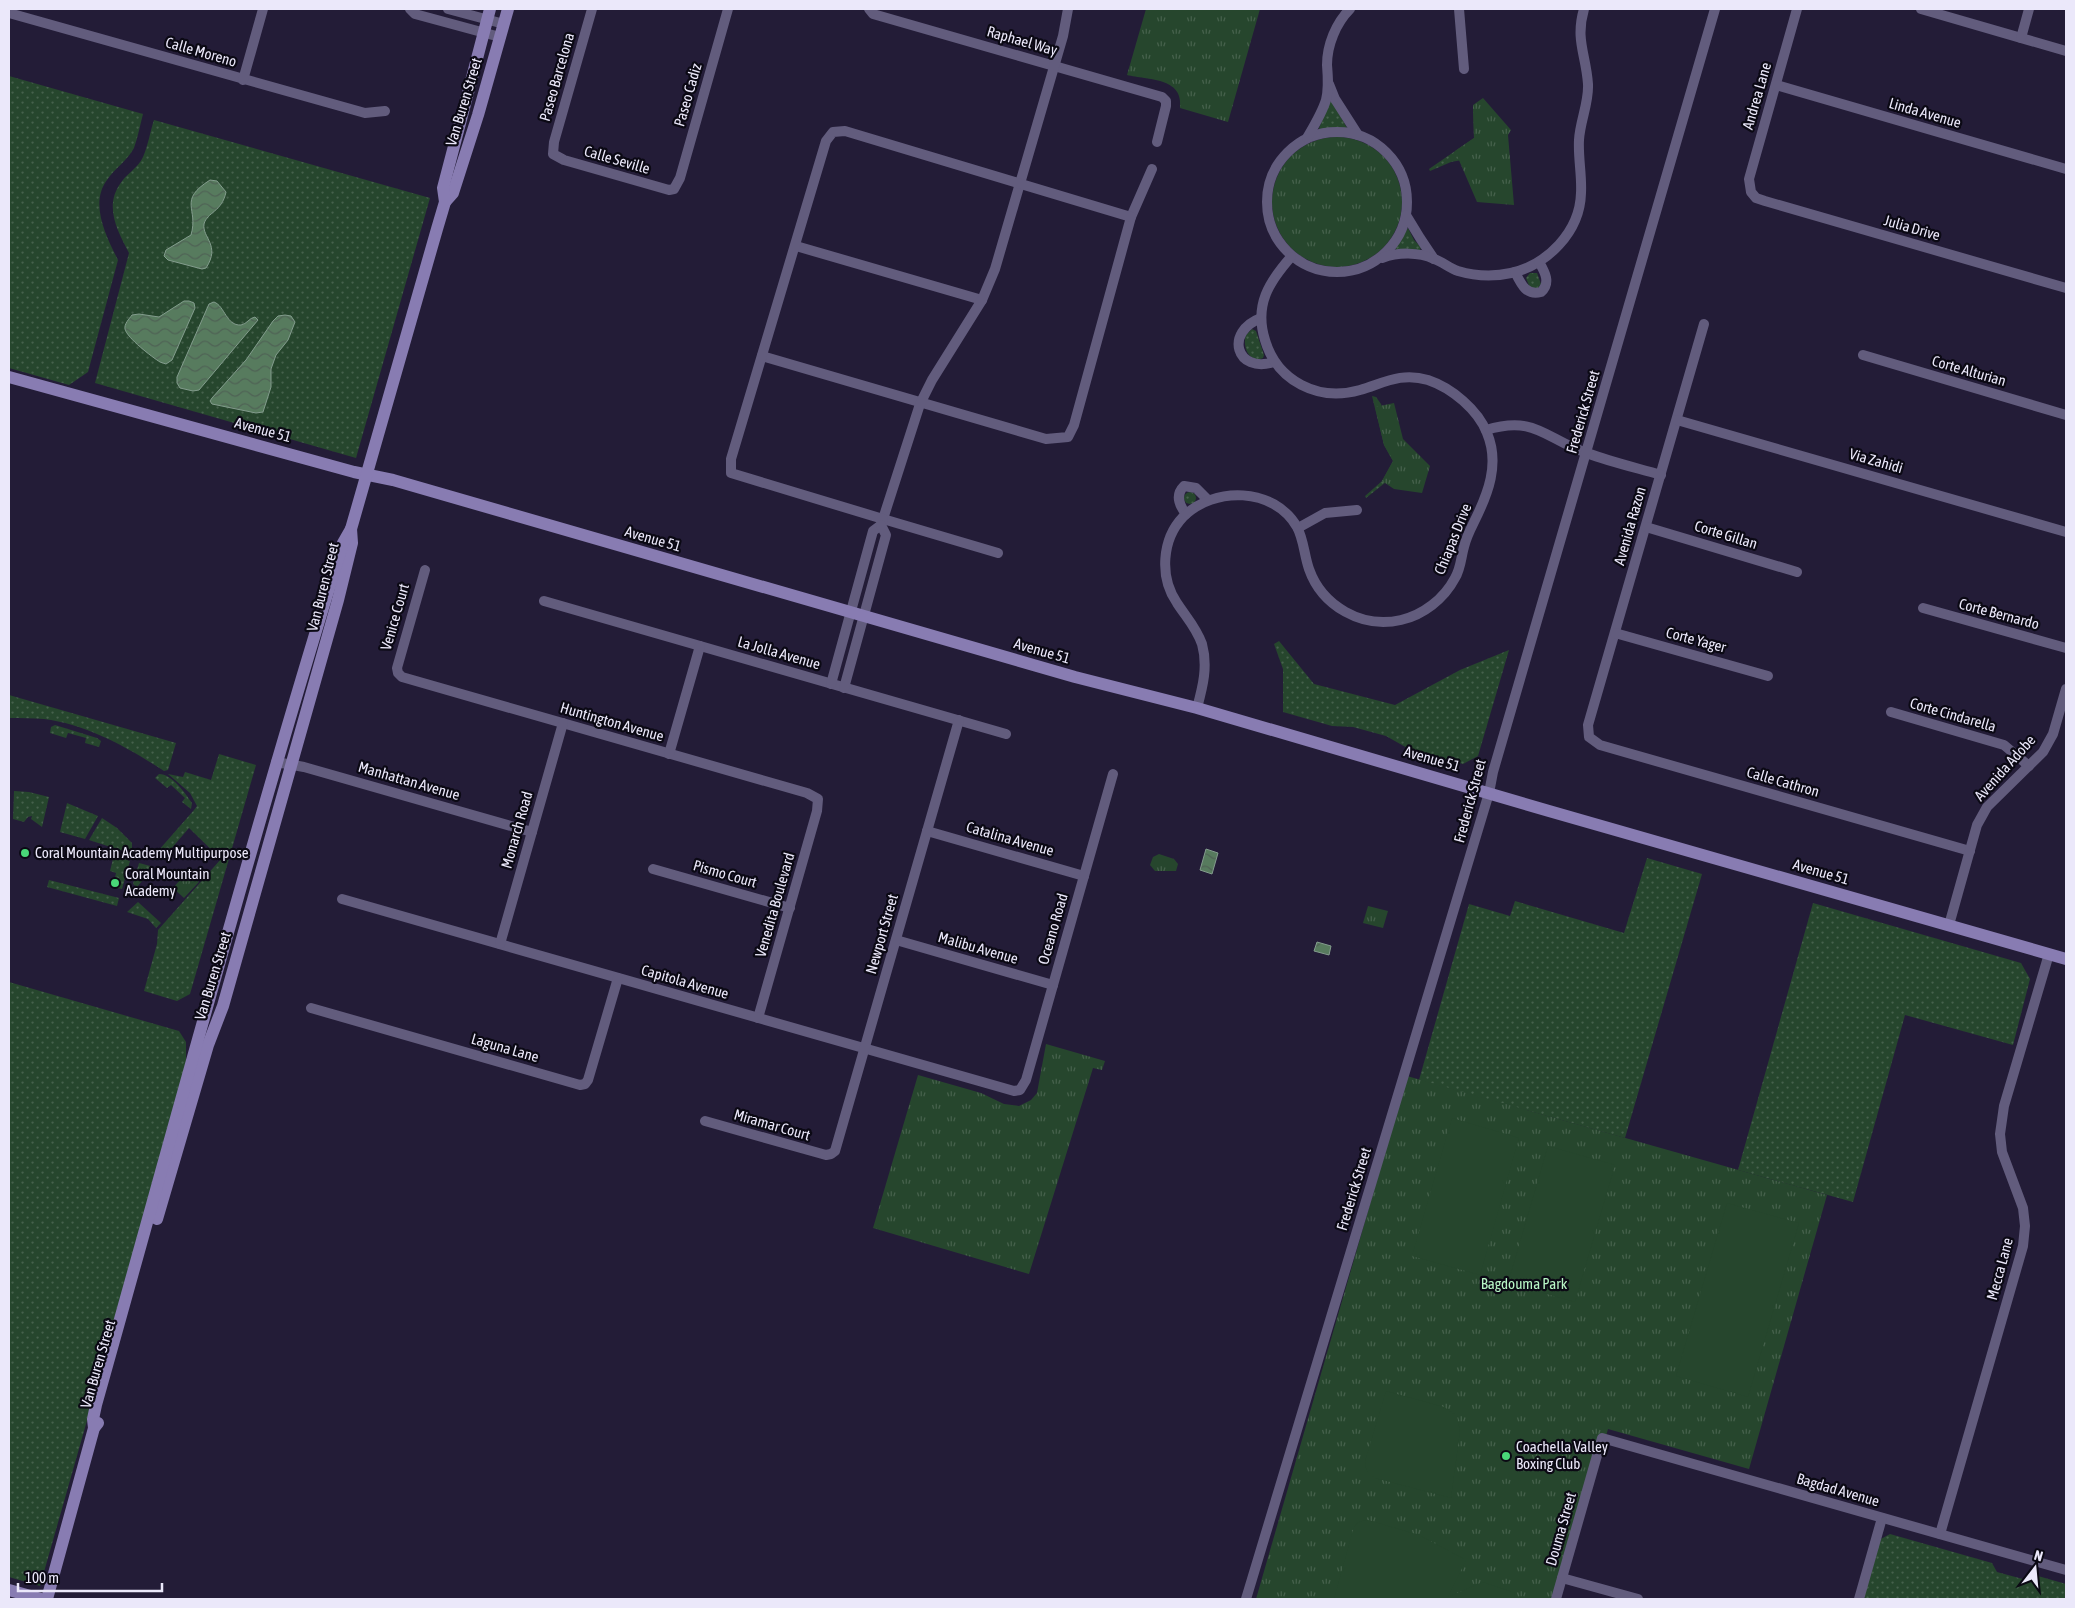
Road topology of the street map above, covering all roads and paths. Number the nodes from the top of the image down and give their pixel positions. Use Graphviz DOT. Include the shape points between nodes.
graph roads {
  1 [pos="263,9"];
  2 [pos="410,9"];
  3 [pos="448,9"];
  4 [pos="508,9"];
  5 [pos="592,9"];
  6 [pos="728,9"];
  7 [pos="1068,9"];
  8 [pos="1459,9"];
  9 [pos="1584,9"];
  10 [pos="1715,9"];
  11 [pos="1797,9"];
  12 [pos="1920,9"];
  13 [pos="2029,9"];
  14 [pos="869,10"];
  15 [pos="1346,10"];
  16 [pos="9,13"];
  17 [pos="489,14"];
  18 [pos="504,24"];
  19 [pos="484,32"];
  20 [pos="500,37"];
  21 [pos="2021,38"];
  22 [pos="2066,51"];
  23 [pos="1054,66"];
  24 [pos="1464,69"];
  25 [pos="243,80"];
  26 [pos="1328,82"];
  27 [pos="1776,85"];
  28 [pos="385,111"];
  29 [pos="1358,135"];
  30 [pos="1307,138"];
  31 [pos="1157,142"];
  32 [pos="553,154"];
  33 [pos="1152,169"];
  34 [pos="2066,170"];
  35 [pos="1021,185"];
  36 [pos="674,189"];
  37 [pos="1751,192"];
  38 [pos="445,202"];
  39 [pos="1406,215"];
  40 [pos="1131,217"];
  41 [pos="796,246"];
  42 [pos="1291,257"];
  43 [pos="1382,258"];
  44 [pos="1434,258"];
  45 [pos="1540,262"];
  46 [pos="1516,272"];
  47 [pos="2066,288"];
  48 [pos="982,300"];
  49 [pos="1261,318"];
  50 [pos="1704,324"];
  51 [pos="1862,355"];
  52 [pos="762,356"];
  53 [pos="1274,362"];
  54 [pos="9,377"];
  55 [pos="920,404"];
  56 [pos="2066,415"];
  57 [pos="1677,420"];
  58 [pos="1486,430"];
  59 [pos="1586,453"];
  60 [pos="366,475"];
  61 [pos="1661,475"];
  62 [pos="1208,500"];
  63 [pos="1357,510"];
  64 [pos="1186,514"];
  65 [pos="882,522"];
  66 [pos="1646,527"];
  67 [pos="1298,528"];
  68 [pos="351,529"];
  69 [pos="2066,532"];
  70 [pos="998,553"];
  71 [pos="424,570"];
  72 [pos="1797,572"];
  73 [pos="544,602"];
  74 [pos="1923,608"];
  75 [pos="852,613"];
  76 [pos="865,617"];
  77 [pos="1615,633"];
  78 [pos="700,646"];
  79 [pos="2066,648"];
  80 [pos="398,673"];
  81 [pos="1768,676"];
  82 [pos="832,684"];
  83 [pos="844,688"];
  84 [pos="2066,689"];
  85 [pos="1197,708"];
  86 [pos="1891,712"];
  87 [pos="958,720"];
  88 [pos="563,723"];
  89 [pos="1006,734"];
  90 [pos="1588,737"];
  91 [pos="669,754"];
  92 [pos="276,762"];
  93 [pos="291,765"];
  94 [pos="2029,766"];
  95 [pos="1113,774"];
  96 [pos="1489,793"];
  97 [pos="818,799"];
  98 [pos="927,831"];
  99 [pos="532,832"];
  100 [pos="1970,851"];
  101 [pos="653,869"];
  102 [pos="1084,876"];
  103 [pos="342,899"];
  104 [pos="790,908"];
  105 [pos="1949,924"];
  106 [pos="896,940"];
  107 [pos="500,944"];
  108 [pos="2049,954"];
  109 [pos="220,955"];
  110 [pos="2066,959"];
  111 [pos="618,978"];
  112 [pos="1053,985"];
  113 [pos="311,1008"];
  114 [pos="758,1018"];
  115 [pos="194,1025"];
  116 [pos="864,1049"];
  117 [pos="1020,1090"];
  118 [pos="705,1121"];
  119 [pos="831,1154"];
  120 [pos="94,1428"];
  121 [pos="1602,1438"];
  122 [pos="1882,1518"];
  123 [pos="1940,1534"];
  124 [pos="2066,1570"];
  125 [pos="1562,1578"];
  126 [pos="9,1590"];
  127 [pos="41,1599"];
  128 [pos="47,1599"];
  129 [pos="1246,1599"];
  130 [pos="1556,1599"];
  131 [pos="1638,1599"];
  132 [pos="1858,1599"];
  1 -- 25 [label="street"];
  2 -- 19 [label="street" via="416,14"];
  3 -- 17 [label="street"];
  4 -- 18 [label="street, Van Buren Street"];
  5 -- 32 [label="street, Paseo Barcelona"];
  6 -- 36 [label="street, Paseo Cadiz" via="680,178"];
  7 -- 23 [label="street"];
  8 -- 24 [label="street"];
  9 -- 45 [label="street" via="1580,37 1588,91 1579,137 1580,203 1565,238"];
  10 -- 59 [label="street, Frederick Street"];
  11 -- 27 [label="street, Andrea Lane"];
  12 -- 21 [label="street"];
  13 -- 21 [label="street"];
  14 -- 23 [label="street, Raphael Way" via="880,16"];
  15 -- 26 [label="street" via="1330,44"];
  16 -- 25 [label="street, Calle Moreno"];
  17 -- 18 [label="street"];
  17 -- 19 [label="street, Van Buren Street"];
  18 -- 20 [label="street, Van Buren Street"];
  19 -- 20 [label="street"];
  19 -- 38 [label="street, Van Buren Street" via="443,188"];
  20 -- 38 [label="street, Van Buren Street" via="453,192"];
  21 -- 22 [label="street"];
  23 -- 31 [label="street, Raphael Way" via="1166,101"];
  23 -- 35 [label="street"];
  25 -- 28 [label="street, Calle Moreno" via="365,112"];
  26 -- 29 [label="street"];
  26 -- 30 [label="street" via="1326,100"];
  27 -- 34 [label="street, Linda Avenue"];
  27 -- 37 [label="street, Andrea Lane" via="1749,179"];
  29 -- 30 [label="street" via="1333,133"];
  29 -- 39 [label="street" via="1381,147 1399,168 1406,191"];
  30 -- 42 [label="street" via="1282,158 1272,175 1268,194 1276,236"];
  32 -- 36 [label="street, Calle Seville" via="573,163"];
  33 -- 40 [label="street"];
  35 -- 40 [label="street"];
  35 -- 41 [label="street" via="845,131 833,132 826,141"];
  35 -- 48 [label="street"];
  37 -- 47 [label="street, Julia Drive" via="1765,201"];
  38 -- 60 [label="street, Van Buren Street"];
  39 -- 43 [label="street" via="1397,238"];
  39 -- 44 [label="street"];
  40 -- 55 [label="street" via="1068,437 1046,440"];
  41 -- 48 [label="street"];
  41 -- 52 [label="street"];
  42 -- 43 [label="street" via="1317,269 1346,272"];
  42 -- 49 [label="street, Chiapas Drive" via="1270,284"];
  43 -- 44 [label="street" via="1398,254"];
  44 -- 46 [label="street" via="1456,270 1479,275"];
  45 -- 46 [label="street"];
  45 -- 46 [label="street" via="1547,279 1541,292 1528,292"];
  48 -- 55 [label="street"];
  49 -- 53 [label="street, Chiapas Drive"];
  49 -- 53 [label="street" via="1242,330 1238,338 1239,350 1254,365"];
  50 -- 57 [label="street, Avenida Razon"];
  51 -- 56 [label="street, Corte Alturian"];
  52 -- 55 [label="street"];
  52 -- 65 [label="street" via="731,459 731,473"];
  53 -- 58 [label="street, Chiapas Drive" via="1295,382 1330,393 1358,391 1399,377 1427,380 1445,388 1469,407"];
  54 -- 60 [label="street, Avenue 51"];
  55 -- 65 [label="street"];
  57 -- 61 [label="street, Avenida Razon"];
  57 -- 69 [label="street, Via Zahidi"];
  58 -- 59 [label="street" via="1523,425"];
  58 -- 67 [label="street, Chiapas Drive" via="1493,460 1486,499 1467,537 1456,577 1442,596 1423,611 1403,619 1380,621 1343,611 1315,583"];
  59 -- 61 [label="street"];
  59 -- 96 [label="street, Frederick Street"];
  60 -- 68 [label="street, Van Buren Street"];
  60 -- 75 [label="street, Avenue 51" via="393,480"];
  61 -- 66 [label="street, Avenida Razon"];
  62 -- 64 [label="street, Chiapas Drive"];
  62 -- 64 [label="street" via="1196,488 1184,486 1178,498"];
  62 -- 67 [label="street, Chiapas Drive" via="1240,495 1263,500 1281,509"];
  63 -- 67 [label="street" via="1325,513"];
  64 -- 85 [label="street, Chiapas Drive" via="1170,538 1165,563 1172,593 1194,624 1203,648 1205,674"];
  65 -- 70 [label="street"];
  65 -- 75 [label="street" via="873,531"];
  65 -- 76 [label="street" via="886,535"];
  66 -- 72 [label="street, Corte Gillan"];
  66 -- 77 [label="street, Avenida Razon"];
  68 -- 92 [label="street, Van Buren Street" via="343,543"];
  68 -- 93 [label="street, Van Buren Street" via="352,543 346,571"];
  71 -- 80 [label="street, Venice Court"];
  73 -- 78 [label="street, La Jolla Avenue"];
  74 -- 79 [label="street, Corte Bernardo"];
  75 -- 76 [label="street, Avenue 51"];
  75 -- 82 [label="street"];
  76 -- 83 [label="street"];
  76 -- 85 [label="street, Avenue 51"];
  77 -- 81 [label="street, Corte Yager"];
  77 -- 90 [label="street, Avenida Razon" via="1588,725"];
  78 -- 82 [label="street, La Jolla Avenue"];
  78 -- 91 [label="street"];
  80 -- 88 [label="street, Huntington Avenue" via="409,679"];
  82 -- 83 [label="street, La Jolla Avenue"];
  83 -- 87 [label="street, La Jolla Avenue"];
  84 -- 94 [label="street, Avenida Adobe" via="2053,734 2043,752"];
  85 -- 96 [label="street, Avenue 51"];
  86 -- 94 [label="street, Corte Cindarella" via="2004,745"];
  87 -- 89 [label="street, La Jolla Avenue"];
  87 -- 98 [label="street, Newport Street"];
  88 -- 91 [label="street, Huntington Avenue"];
  88 -- 99 [label="street, Monarch Road"];
  90 -- 100 [label="street, Calle Cathron" via="1600,744"];
  91 -- 97 [label="street, Huntington Avenue" via="807,793"];
  92 -- 93 [label="street, Manhattan Avenue"];
  92 -- 109 [label="street, Van Buren Street"];
  93 -- 99 [label="street, Manhattan Avenue"];
  93 -- 120 [label="street, Van Buren Street" via="223,1006 208,1045 99,1420"];
  94 -- 100 [label="street, Avenida Adobe" via="1987,807 1977,825"];
  95 -- 102 [label="street, Oceano Road"];
  96 -- 105 [label="street, Avenue 51"];
  96 -- 129 [label="street, Frederick Street"];
  97 -- 104 [label="street, Venedita Boulevard"];
  98 -- 102 [label="street, Catalina Avenue"];
  98 -- 106 [label="street, Newport Street"];
  99 -- 107 [label="street, Monarch Road"];
  100 -- 105 [label="street, Avenida Adobe"];
  101 -- 104 [label="street, Pismo Court"];
  102 -- 112 [label="street, Oceano Road"];
  103 -- 107 [label="street, Capitola Avenue"];
  104 -- 114 [label="street, Venedita Boulevard"];
  105 -- 108 [label="street, Avenue 51"];
  106 -- 112 [label="street, Malibu Avenue"];
  106 -- 116 [label="street, Newport Street"];
  107 -- 111 [label="street, Capitola Avenue"];
  108 -- 110 [label="street, Avenue 51"];
  108 -- 123 [label="street, Mecca Lane" via="2000,1126 2002,1152 2023,1208 2023,1246"];
  109 -- 115 [label="street" via="210,966"];
  109 -- 120 [label="street, Van Buren Street" via="96,1405"];
  111 -- 113 [label="street, Laguna Lane" via="588,1080 580,1085"];
  111 -- 114 [label="street, Capitola Avenue"];
  112 -- 117 [label="street, Oceano Road" via="1026,1080"];
  114 -- 116 [label="street, Capitola Avenue"];
  116 -- 117 [label="street, Capitola Avenue" via="1007,1090"];
  116 -- 119 [label="street, Newport Street" via="837,1144"];
  118 -- 119 [label="street, Miramar Court" via="819,1154"];
  120 -- 128 [label="street, Van Buren Street"];
  121 -- 122 [label="street, Bagdad Avenue"];
  121 -- 125 [label="street, Douma Street"];
  122 -- 123 [label="street, Bagdad Avenue"];
  122 -- 132 [label="street"];
  123 -- 124 [label="street, Bagdad Avenue"];
  125 -- 130 [label="street, Douma Street"];
  125 -- 131 [label="street"];
  126 -- 127 [label="street"];
}
